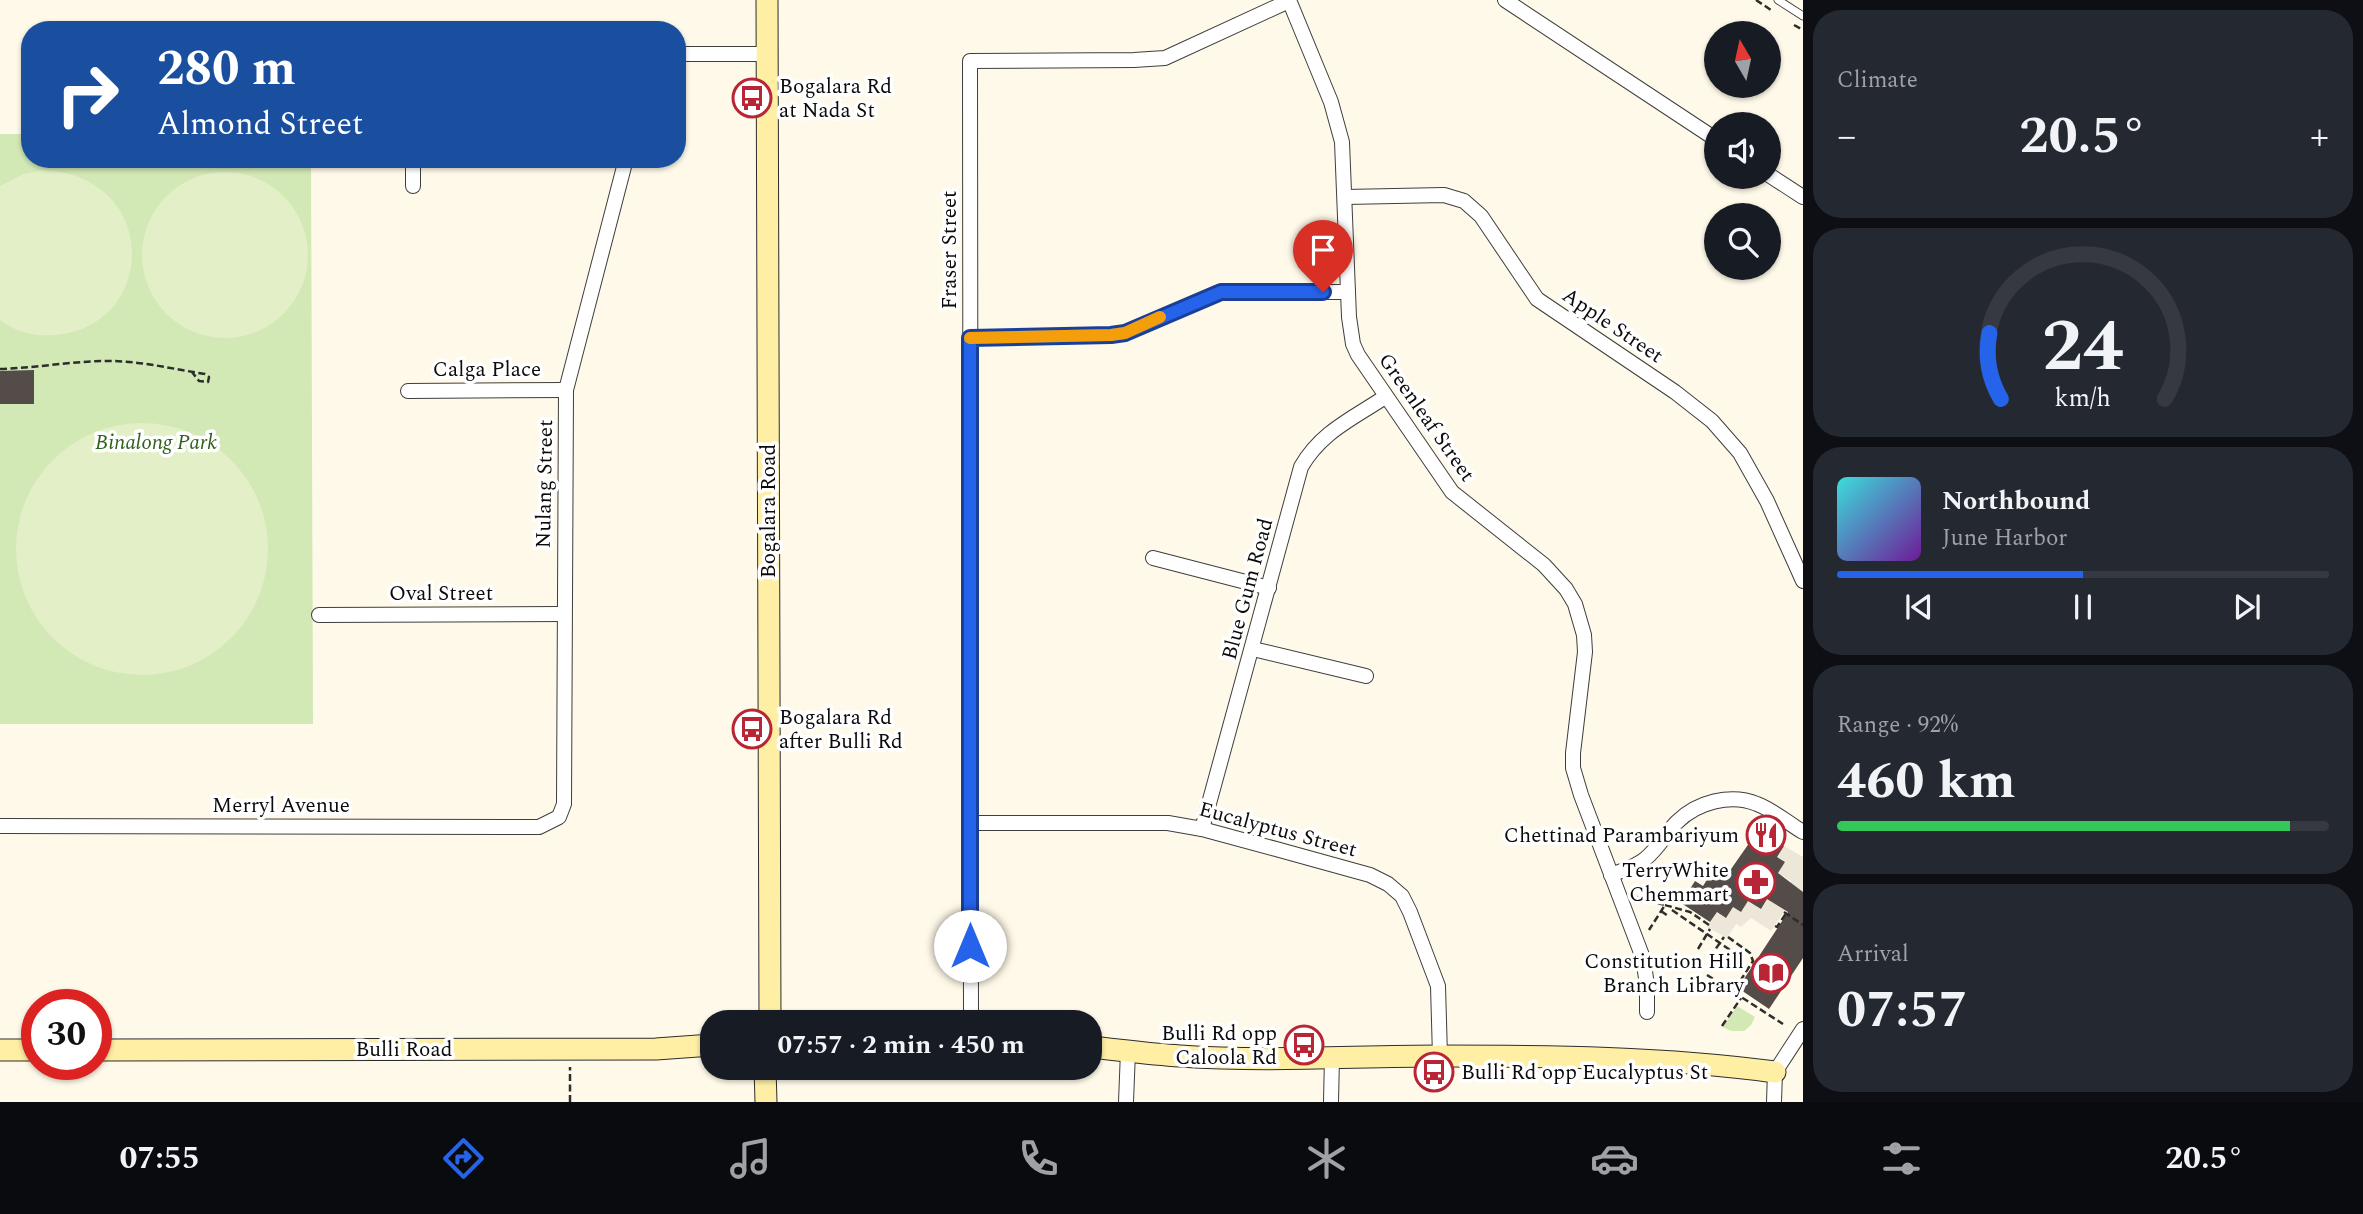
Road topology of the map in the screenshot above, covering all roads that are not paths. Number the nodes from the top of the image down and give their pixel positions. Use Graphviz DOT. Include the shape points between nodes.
graph roads {
  1 [pos="767,0"];
  2 [pos="1504,0"];
  3 [pos="1778,0"];
  4 [pos="1289,1"];
  5 [pos="1803,16"];
  6 [pos="686,54"];
  7 [pos="766,54"];
  8 [pos="1704,131"];
  9 [pos="413,168"];
  10 [pos="624,168"];
  11 [pos="1781,183"];
  12 [pos="413,187"];
  13 [pos="1345,197"];
  14 [pos="1803,197"];
  15 [pos="1348,292"];
  16 [pos="970,338"];
  17 [pos="566,390"];
  18 [pos="408,391"];
  19 [pos="1385,397"];
  20 [pos="1153,558"];
  21 [pos="1803,581"];
  22 [pos="1269,588"];
  23 [pos="564,614"];
  24 [pos="318,615"];
  25 [pos="1253,649"];
  26 [pos="1366,676"];
  27 [pos="559,817"];
  28 [pos="969,823"];
  29 [pos="0,826"];
  30 [pos="1202,829"];
  31 [pos="1803,832"];
  32 [pos="1611,874"];
  33 [pos="770,1010"];
  34 [pos="971,1010"];
  35 [pos="1647,1012"];
  36 [pos="1803,1029"];
  37 [pos="700,1046"];
  38 [pos="1102,1048"];
  39 [pos="0,1050"];
  40 [pos="21,1050"];
  41 [pos="112,1050"];
  42 [pos="1128,1051"];
  43 [pos="1440,1056"];
  44 [pos="1332,1057"];
  45 [pos="1775,1072"];
  46 [pos="765,1080"];
  47 [pos="766,1102"];
  48 [pos="1126,1102"];
  49 [pos="1331,1102"];
  50 [pos="1774,1102"];
  1 -- 7 [label="street, Bogalara Road"];
  2 -- 8 [label="street"];
  3 -- 5 [label="lane"];
  4 -- 13 [label="street, Greenleaf Street" via="1338,122"];
  4 -- 16 [label="street, Fraser Street" via="1165,58 970,61"];
  6 -- 7 [label="street"];
  7 -- 33 [label="street, Bogalara Road"];
  9 -- 12 [label="street"];
  10 -- 17 [label="street, Nulang Street"];
  11 -- 14 [label="street"];
  13 -- 15 [label="street, Greenleaf Street"];
  13 -- 21 [label="street, Apple Street" via="1444,195 1464,201 1481,216 1537,299 1712,421 1740,453"];
  15 -- 16 [label="street" via="1221,292 1125,333"];
  15 -- 19 [label="street, Greenleaf Street" via="1353,344"];
  16 -- 28 [label="street, Fraser Street"];
  17 -- 18 [label="street, Calga Place"];
  17 -- 23 [label="street, Nulang Street"];
  19 -- 22 [label="street, Blue Gum Road" via="1322,438 1310,451 1301,467"];
  19 -- 32 [label="street, Greenleaf Street" via="1451,492 1544,565 1574,604 1585,652 1573,768"];
  20 -- 22 [label="street"];
  22 -- 25 [label="street, Blue Gum Road"];
  23 -- 24 [label="street, Oval Street"];
  23 -- 27 [label="street, Nulang Street" via="564,804"];
  25 -- 26 [label="street"];
  25 -- 30 [label="street, Blue Gum Road"];
  27 -- 29 [label="street, Merryl Avenue" via="538,827"];
  28 -- 30 [label="street, Eucalyptus Street" via="1168,823"];
  28 -- 34 [label="street, Fraser Street"];
  30 -- 43 [label="street, Eucalyptus Street" via="1370,875 1402,896 1438,986"];
  31 -- 32 [label="street" via="1759,804 1739,799 1716,801 1683,816 1638,864"];
  32 -- 35 [label="street, Greenleaf Street" via="1643,958"];
  36 -- 45 [label="street"];
  37 -- 41 [label="street, Bulli Road"];
  38 -- 42 [label="street"];
  39 -- 40 [label="street"];
  42 -- 44 [label="street"];
  42 -- 48 [label="street"];
  43 -- 44 [label="street"];
  43 -- 45 [label="street" via="1619,1059"];
  44 -- 49 [label="street"];
  45 -- 50 [label="street"];
  46 -- 47 [label="street"];
}
